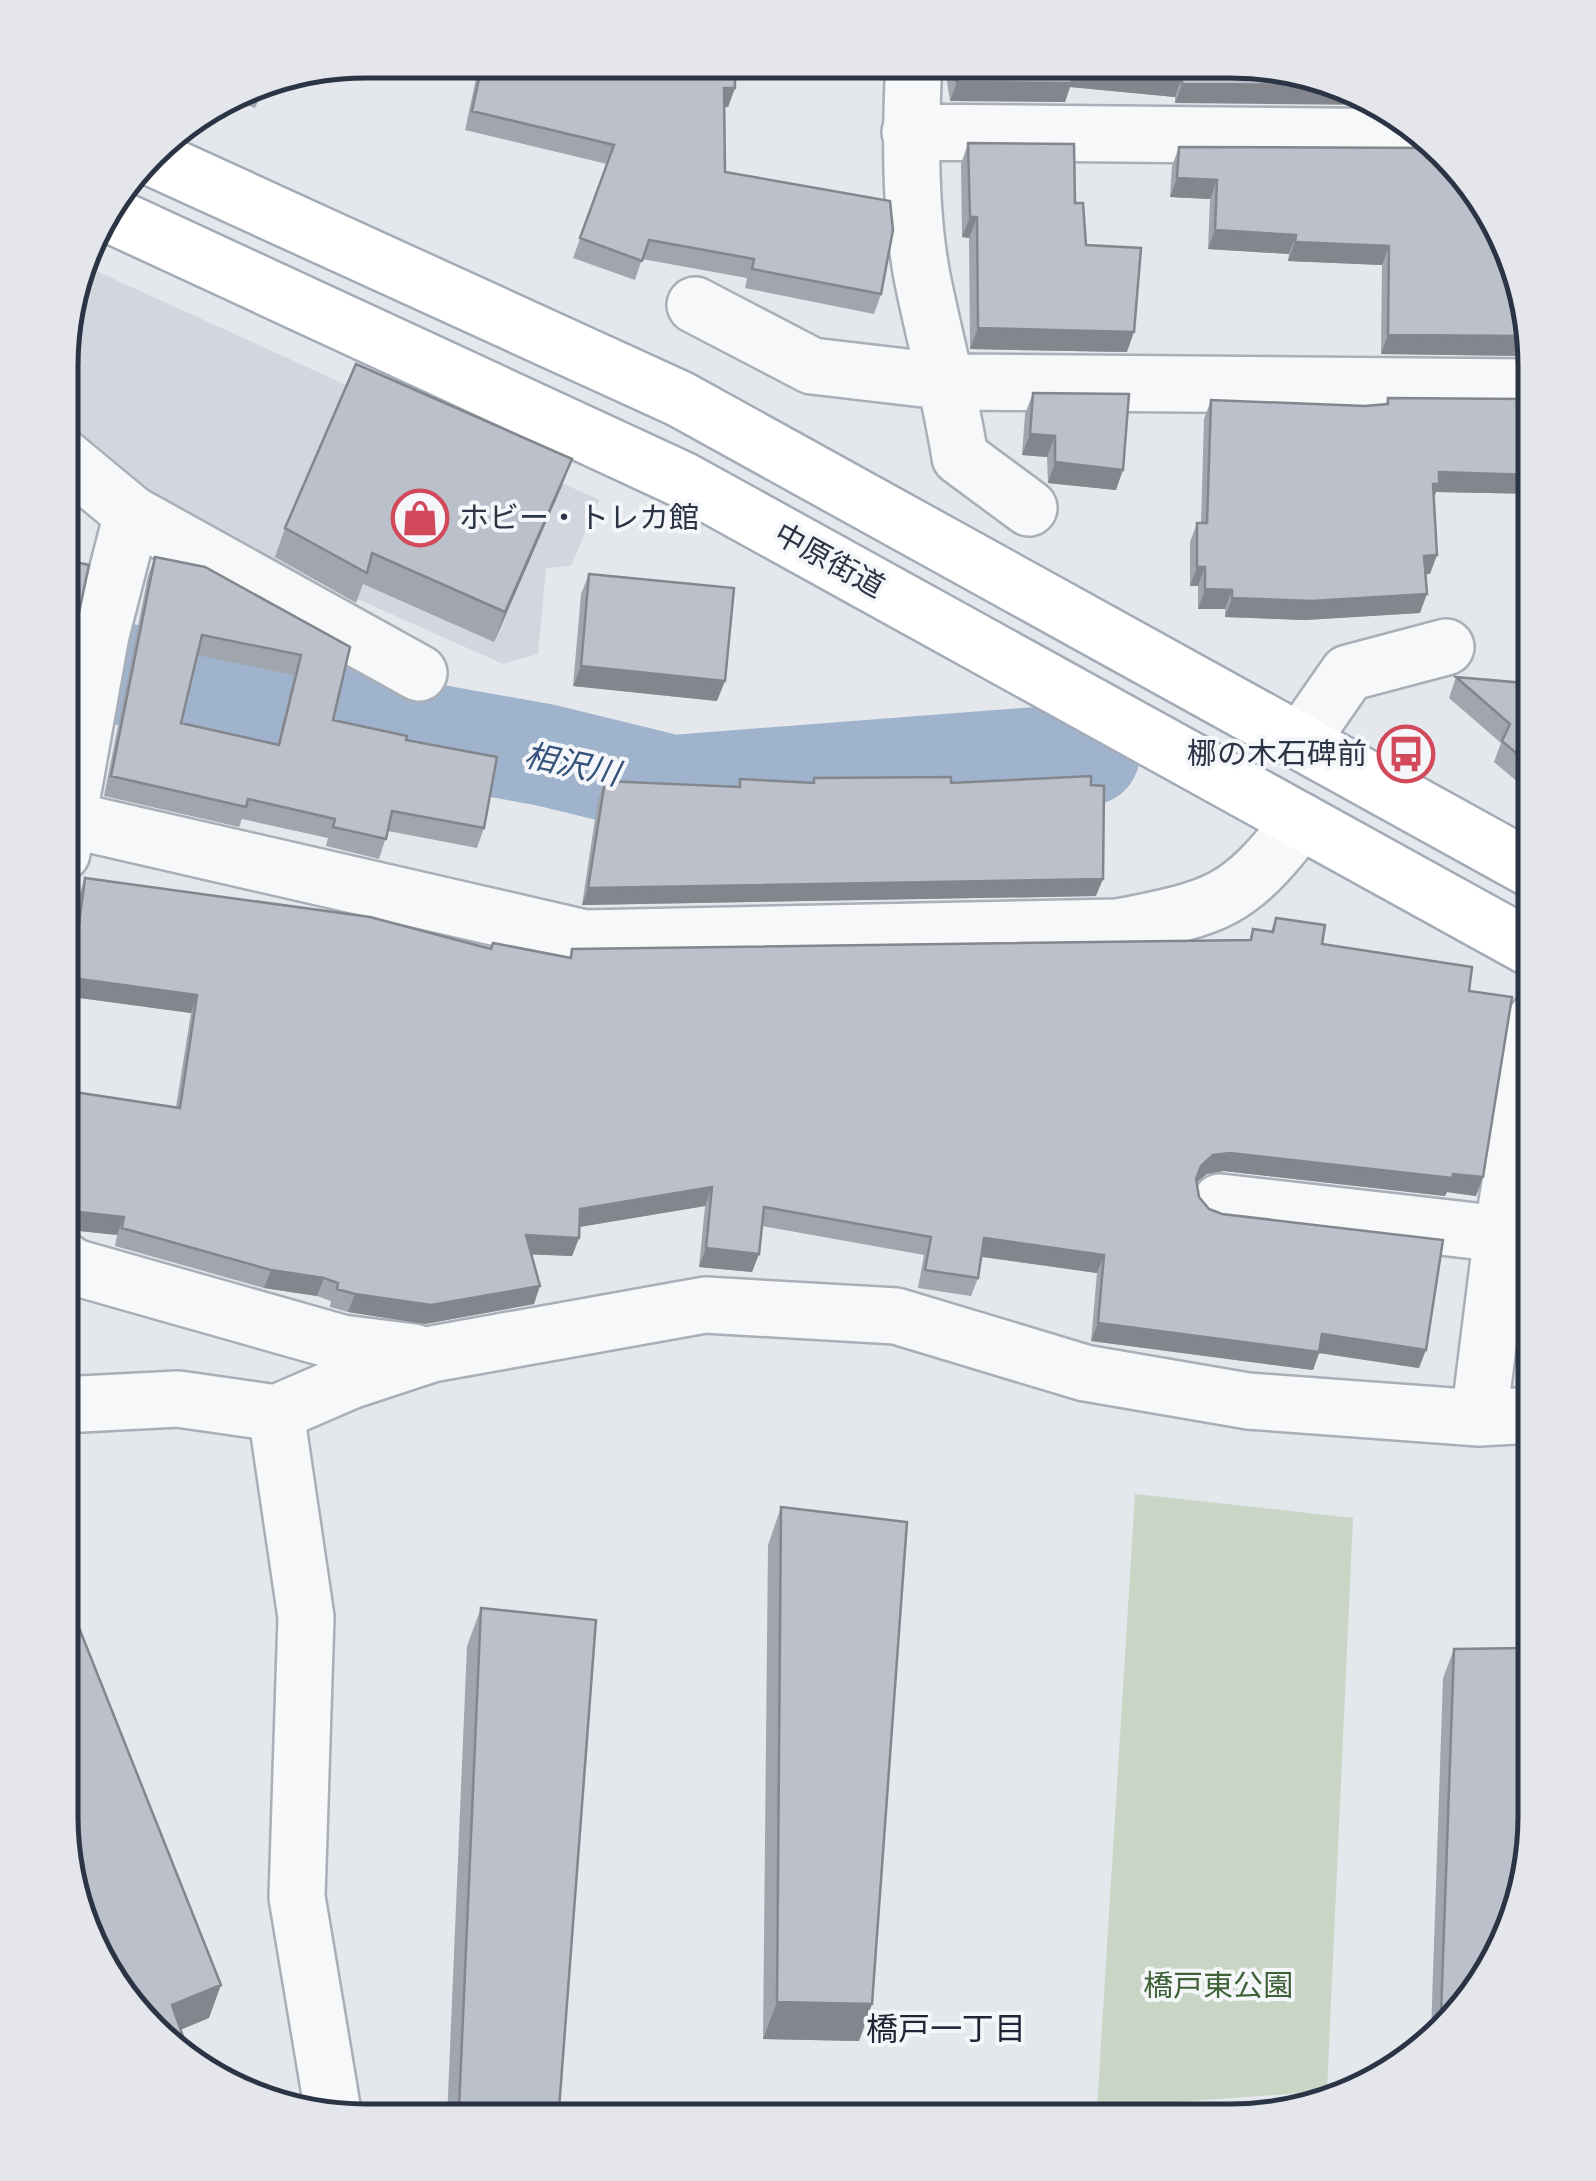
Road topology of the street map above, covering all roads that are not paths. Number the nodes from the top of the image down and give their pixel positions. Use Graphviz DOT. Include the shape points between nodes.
graph roads {
  1 [pos="913,77"];
  2 [pos="910,132"];
  3 [pos="1406,137"];
  4 [pos="162,163"];
  5 [pos="118,219"];
  6 [pos="695,305"];
  7 [pos="949,382"];
  8 [pos="1518,387"];
  9 [pos="77,468"];
  10 [pos="1029,508"];
  11 [pos="132,514"];
  12 [pos="1446,647"];
  13 [pos="419,674"];
  14 [pos="1300,742"];
  15 [pos="77,765"];
  16 [pos="1301,821"];
  17 [pos="77,833"];
  18 [pos="1518,862"];
  19 [pos="1518,941"];
  20 [pos="1220,1202"];
  21 [pos="1518,1232"];
  22 [pos="1518,1237"];
  23 [pos="77,1268"];
  24 [pos="432,1354"];
  25 [pos="77,1404"];
  26 [pos="276,1413"];
  27 [pos="1518,1416"];
  28 [pos="1478,1418"];
  29 [pos="331,2101"];
  1 -- 2 [label="street"];
  2 -- 3 [label="street"];
  2 -- 7 [label="street" via="924,288"];
  4 -- 14 [label="main road" via="680,399"];
  5 -- 16 [label="main road, 中原街道" via="684,480"];
  6 -- 7 [label="street" via="812,366"];
  7 -- 8 [label="street"];
  7 -- 10 [label="street" via="960,456"];
  9 -- 11 [label="street"];
  11 -- 13 [label="street"];
  11 -- 15 [label="street"];
  12 -- 14 [label="street" via="1348,672"];
  14 -- 18 [label="main road"];
  16 -- 17 [label="street" via="1235,894 1193,912 1118,927 585,938"];
  16 -- 19 [label="main road, 中原街道"];
  20 -- 21 [label="street"];
  22 -- 28 [label="street"];
  23 -- 24 [label="street" via="342,1343"];
  24 -- 26 [label="street"];
  24 -- 28 [label="street" via="704,1304 896,1316 1084,1373 1248,1400"];
  25 -- 26 [label="street" via="178,1400"];
  26 -- 29 [label="street" via="306,1617 297,1896"];
  27 -- 28 [label="street"];
}
